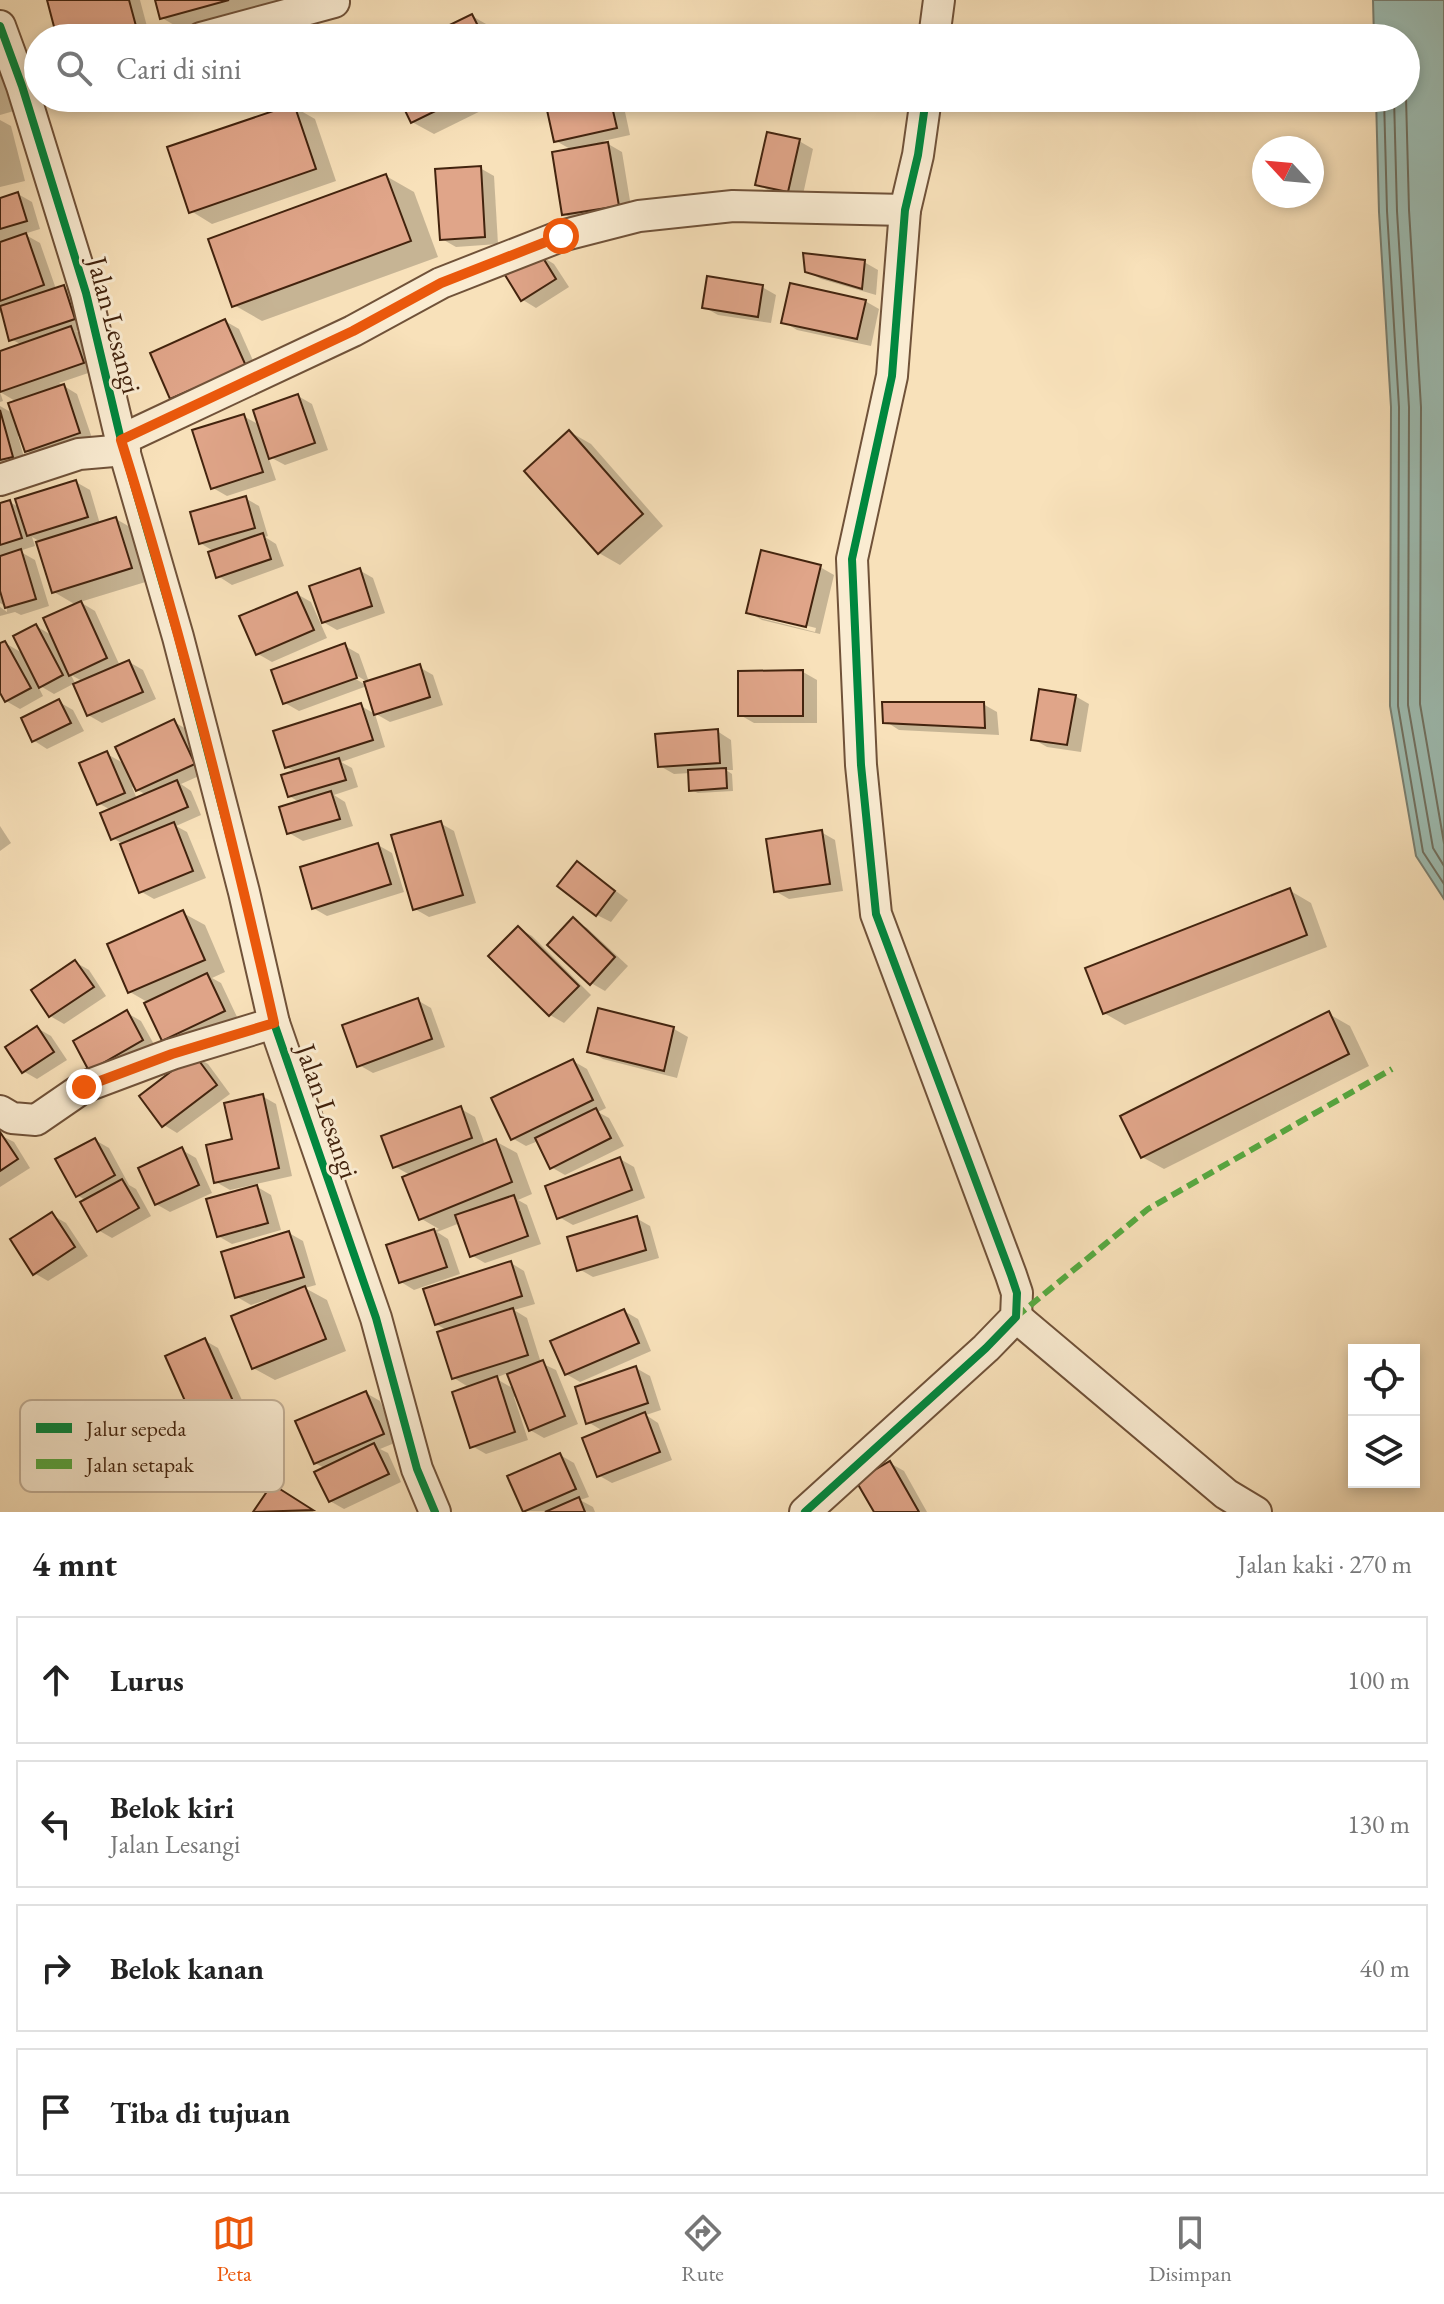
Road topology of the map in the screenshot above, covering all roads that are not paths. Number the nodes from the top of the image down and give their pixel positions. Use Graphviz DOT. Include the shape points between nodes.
graph roads {
  1 [pos="939,0"];
  2 [pos="334,2"];
  3 [pos="253,24"];
  4 [pos="936,24"];
  5 [pos="0,26"];
  6 [pos="24,72"];
  7 [pos="38,112"];
  8 [pos="924,112"];
  9 [pos="905,210"];
  10 [pos="123,445"];
  11 [pos="0,480"];
  12 [pos="274,1023"];
  13 [pos="0,1111"];
  14 [pos="1016,1317"];
  15 [pos="435,1512"];
  16 [pos="805,1512"];
  17 [pos="1256,1512"];
  1 -- 4 [label="street"];
  2 -- 3 [label="street"];
  5 -- 6 [label="street, Jalan Lesangi"];
  7 -- 10 [label="street, Jalan Lesangi"];
  8 -- 9 [label="street"];
  9 -- 10 [label="street" via="733,206 639,216 561,236 441,283"];
  9 -- 14 [label="street" via="892,376 852,559 862,780 876,914 1011,1275"];
  10 -- 11 [label="street"];
  10 -- 12 [label="street, Jalan Lesangi" via="182,652"];
  12 -- 13 [label="street" via="84,1087 36,1120"];
  12 -- 15 [label="street, Jalan Lesangi" via="376,1318 417,1469"];
  14 -- 16 [label="street"];
  14 -- 17 [label="street" via="1226,1494"];
}
